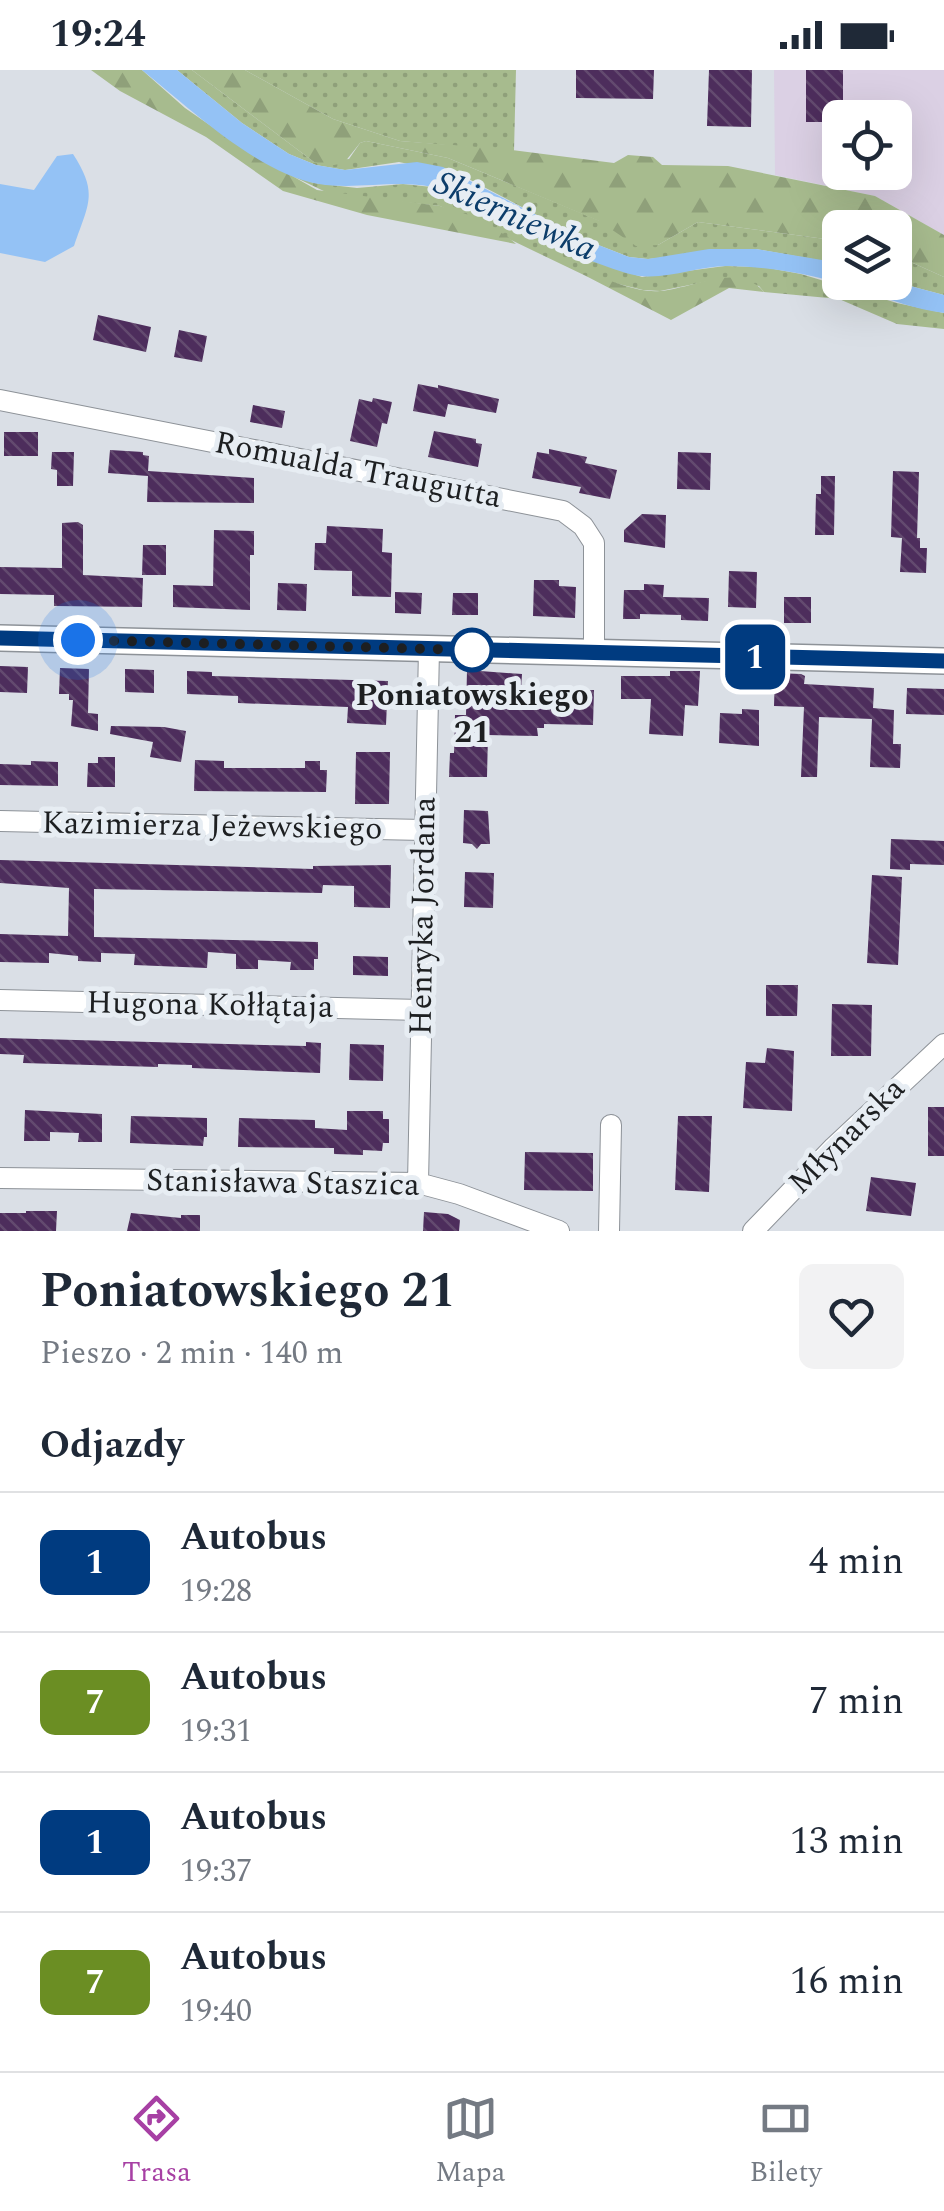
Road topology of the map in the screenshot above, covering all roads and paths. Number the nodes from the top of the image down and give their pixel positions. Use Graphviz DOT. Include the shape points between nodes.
graph roads {
  1 [pos="0,400"];
  2 [pos="0,638"];
  3 [pos="429,649"];
  4 [pos="594,653"];
  5 [pos="944,661"];
  6 [pos="0,822"];
  7 [pos="424,830"];
  8 [pos="0,1000"];
  9 [pos="421,1010"];
  10 [pos="944,1044"];
  11 [pos="611,1125"];
  12 [pos="0,1178"];
  13 [pos="418,1183"];
  14 [pos="559,1231"];
  15 [pos="609,1231"];
  16 [pos="752,1231"];
  1 -- 4 [label="street, Romualda Traugutta" via="563,511 594,543"];
  2 -- 3 [label="street"];
  3 -- 4 [label="street"];
  3 -- 7 [label="street, Henryka Jordana"];
  4 -- 5 [label="street"];
  6 -- 7 [label="street, Kazimierza Jeżewskiego"];
  7 -- 9 [label="street, Henryka Jordana"];
  8 -- 9 [label="street, Hugona Kołłątaja"];
  9 -- 13 [label="street, Henryka Jordana"];
  10 -- 16 [label="street, Młynarska"];
  11 -- 15 [label="street"];
  12 -- 13 [label="street, Stanisława Staszica"];
  13 -- 14 [label="street, Stanisława Staszica"];
}
